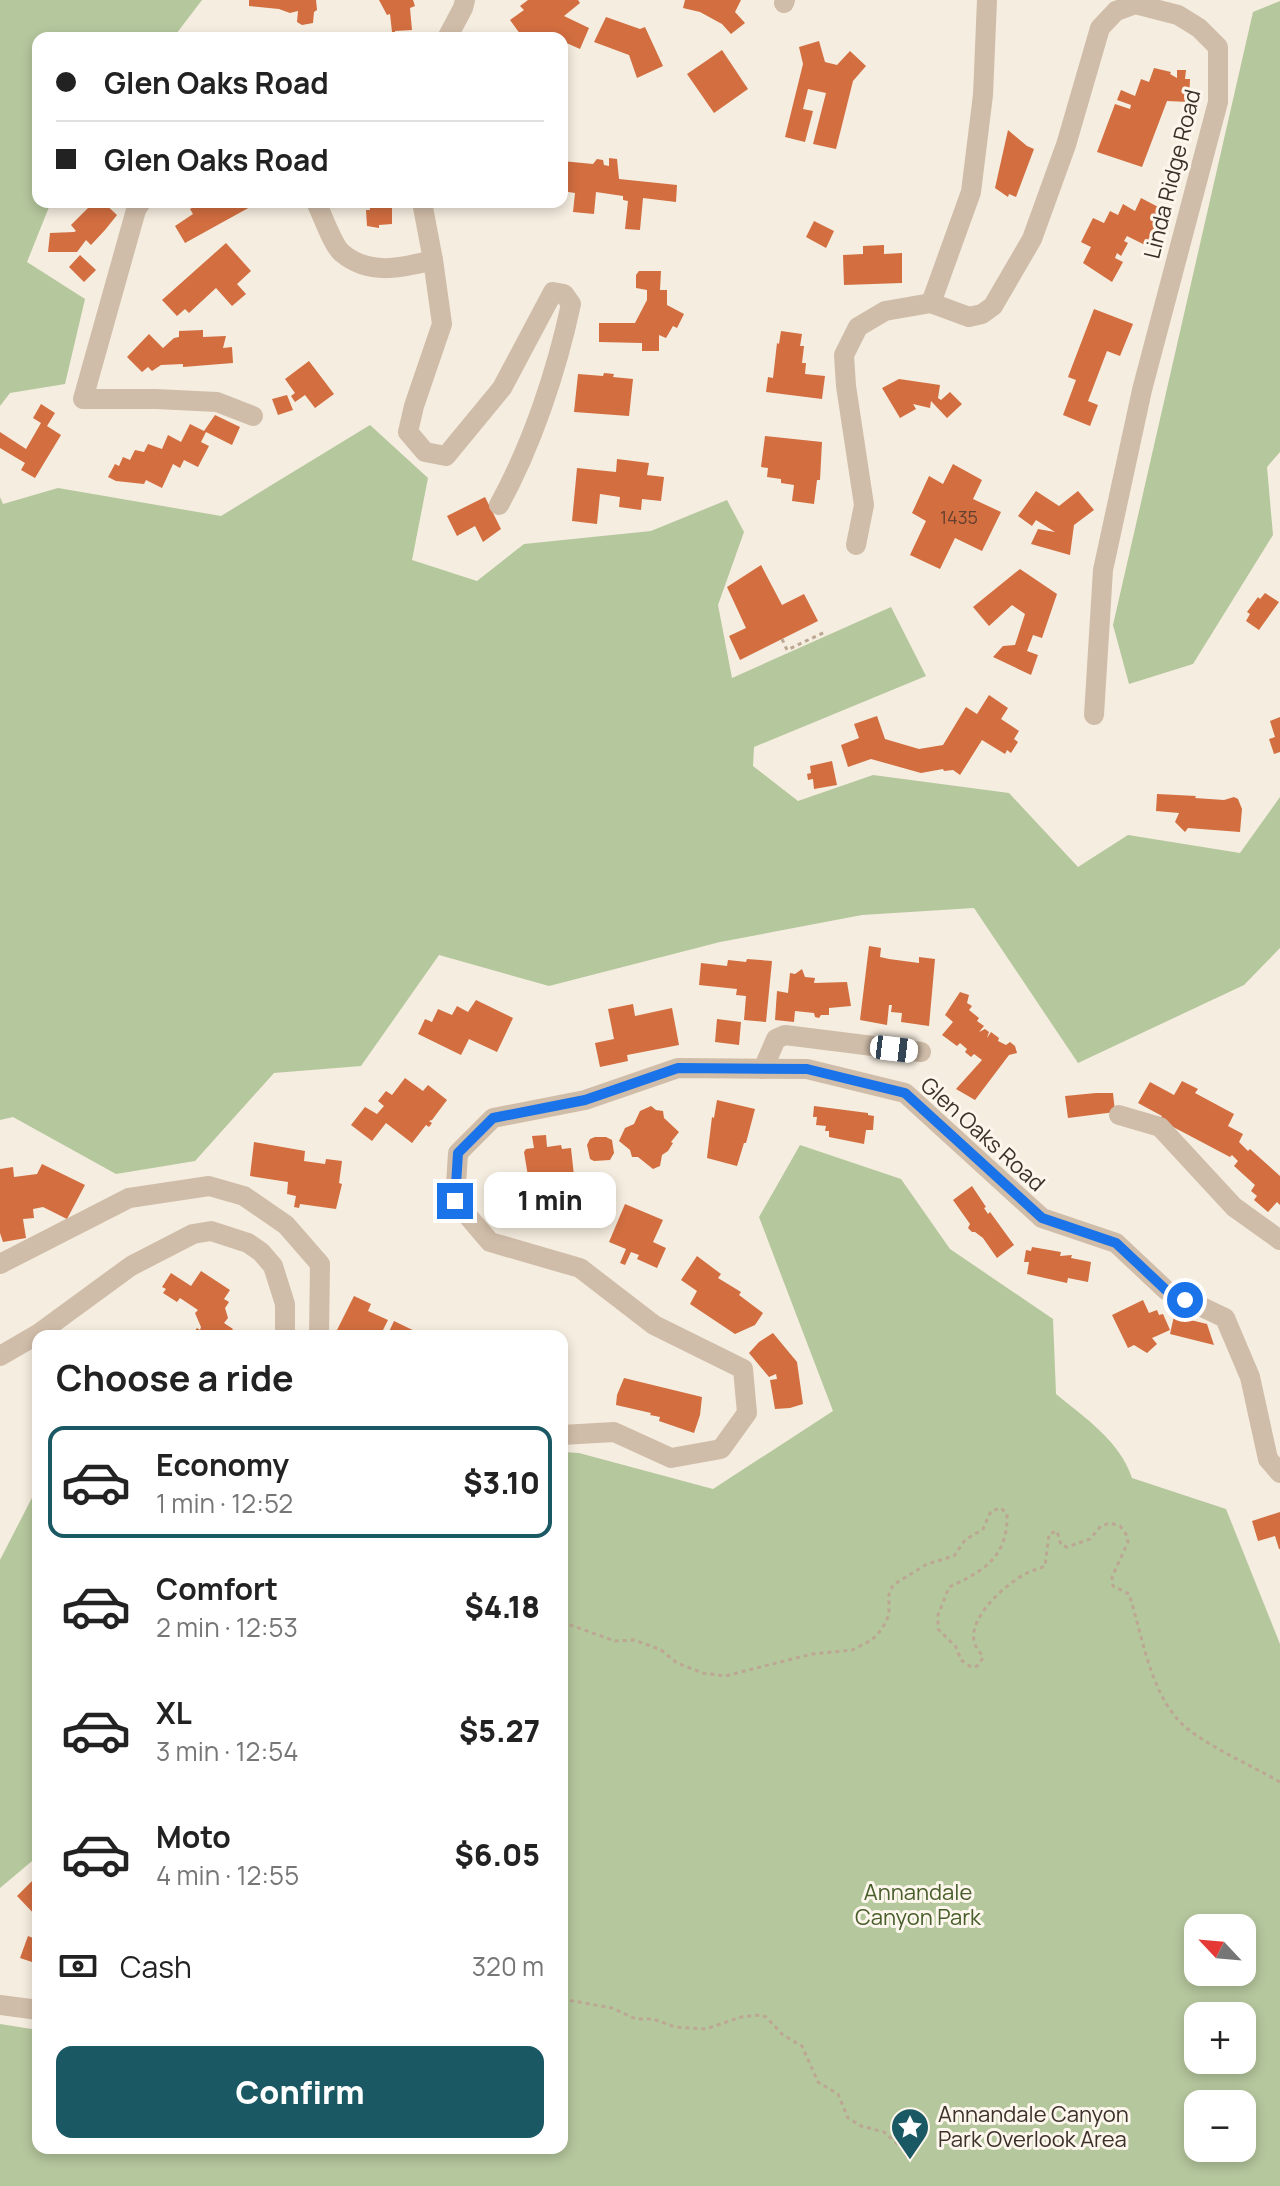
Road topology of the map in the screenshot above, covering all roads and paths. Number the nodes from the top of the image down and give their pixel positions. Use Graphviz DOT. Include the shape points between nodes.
graph roads {
  1 [pos="465,0"];
  2 [pos="987,0"];
  3 [pos="450,32"];
  4 [pos="137,208"];
  5 [pos="319,208"];
  6 [pos="423,208"];
  7 [pos="433,260"];
  8 [pos="931,303"];
  9 [pos="253,416"];
  10 [pos="499,505"];
  11 [pos="856,545"];
  12 [pos="825,632"];
  13 [pos="782,639"];
  14 [pos="1094,715"];
  15 [pos="921,1052"];
  16 [pos="763,1069"];
  17 [pos="1119,1115"];
  18 [pos="1280,1240"];
  19 [pos="0,1264"];
  20 [pos="43,1330"];
  21 [pos="285,1330"];
  22 [pos="319,1330"];
  23 [pos="32,1337"];
  24 [pos="0,1356"];
  25 [pos="568,1435"];
  26 [pos="1280,1473"];
  27 [pos="568,1624"];
  28 [pos="1280,1782"];
  29 [pos="568,2000"];
  30 [pos="0,2005"];
  31 [pos="32,2009"];
  32 [pos="910,2161"];
  1 -- 3 [label="street"];
  2 -- 8 [label="street" via="971,192"];
  4 -- 9 [label="street" via="83,399 217,402"];
  5 -- 7 [label="street" via="340,252 372,269"];
  6 -- 7 [label="street"];
  7 -- 10 [label="street" via="442,324 408,432 425,452 446,456 473,425 502,388 553,292 564,294 571,304 562,345"];
  8 -- 11 [label="street" via="885,311 858,327 844,355 864,505"];
  8 -- 14 [label="street, Linda Ridge Road" via="969,317 993,306 1032,239 1100,28 1116,11 1135,4 1178,15 1218,47 1218,102 1142,390 1103,570"];
  12 -- 13 [label="path" via="787,650"];
  15 -- 16 [label="street" via="785,1035 776,1039"];
  16 -- 25 [label="street, Glen Oaks Road" via="678,1068 585,1100 493,1118 458,1153 455,1201 490,1242 580,1268 654,1325 743,1369 747,1413 721,1449 671,1458 614,1432"];
  16 -- 26 [label="street, Glen Oaks Road" via="807,1069 905,1093 1042,1218 1116,1243 1166,1290 1225,1318 1250,1377 1268,1459"];
  17 -- 18 [label="street" via="1160,1127 1234,1207"];
  19 -- 22 [label="street" via="129,1198 209,1186 244,1196 286,1225 320,1264"];
  20 -- 21 [label="street" via="131,1266 193,1234 211,1231 248,1243 273,1266 285,1304"];
  23 -- 24 [label="street"];
  27 -- 28 [label="path" via="603,1637 634,1640 697,1671 725,1676 812,1654 852,1650 879,1634 889,1615 893,1585 927,1564 954,1556 965,1540 983,1529 991,1511 1001,1508 1007,1514 1005,1542 977,1574 949,1587 938,1615 938,1629 961,1660 977,1666 983,1658 973,1641 974,1628 995,1598 1045,1566 1047,1540 1054,1531 1067,1547 1086,1541 1110,1523 1120,1526 1128,1542 1113,1586 1129,1594 1158,1689 1173,1714 1192,1733"];
  29 -- 32 [label="path" via="675,2027 706,2029 741,2017 766,2017 802,2046 818,2082 838,2094 848,2118 884,2132"];
  30 -- 31 [label="street"];
}
